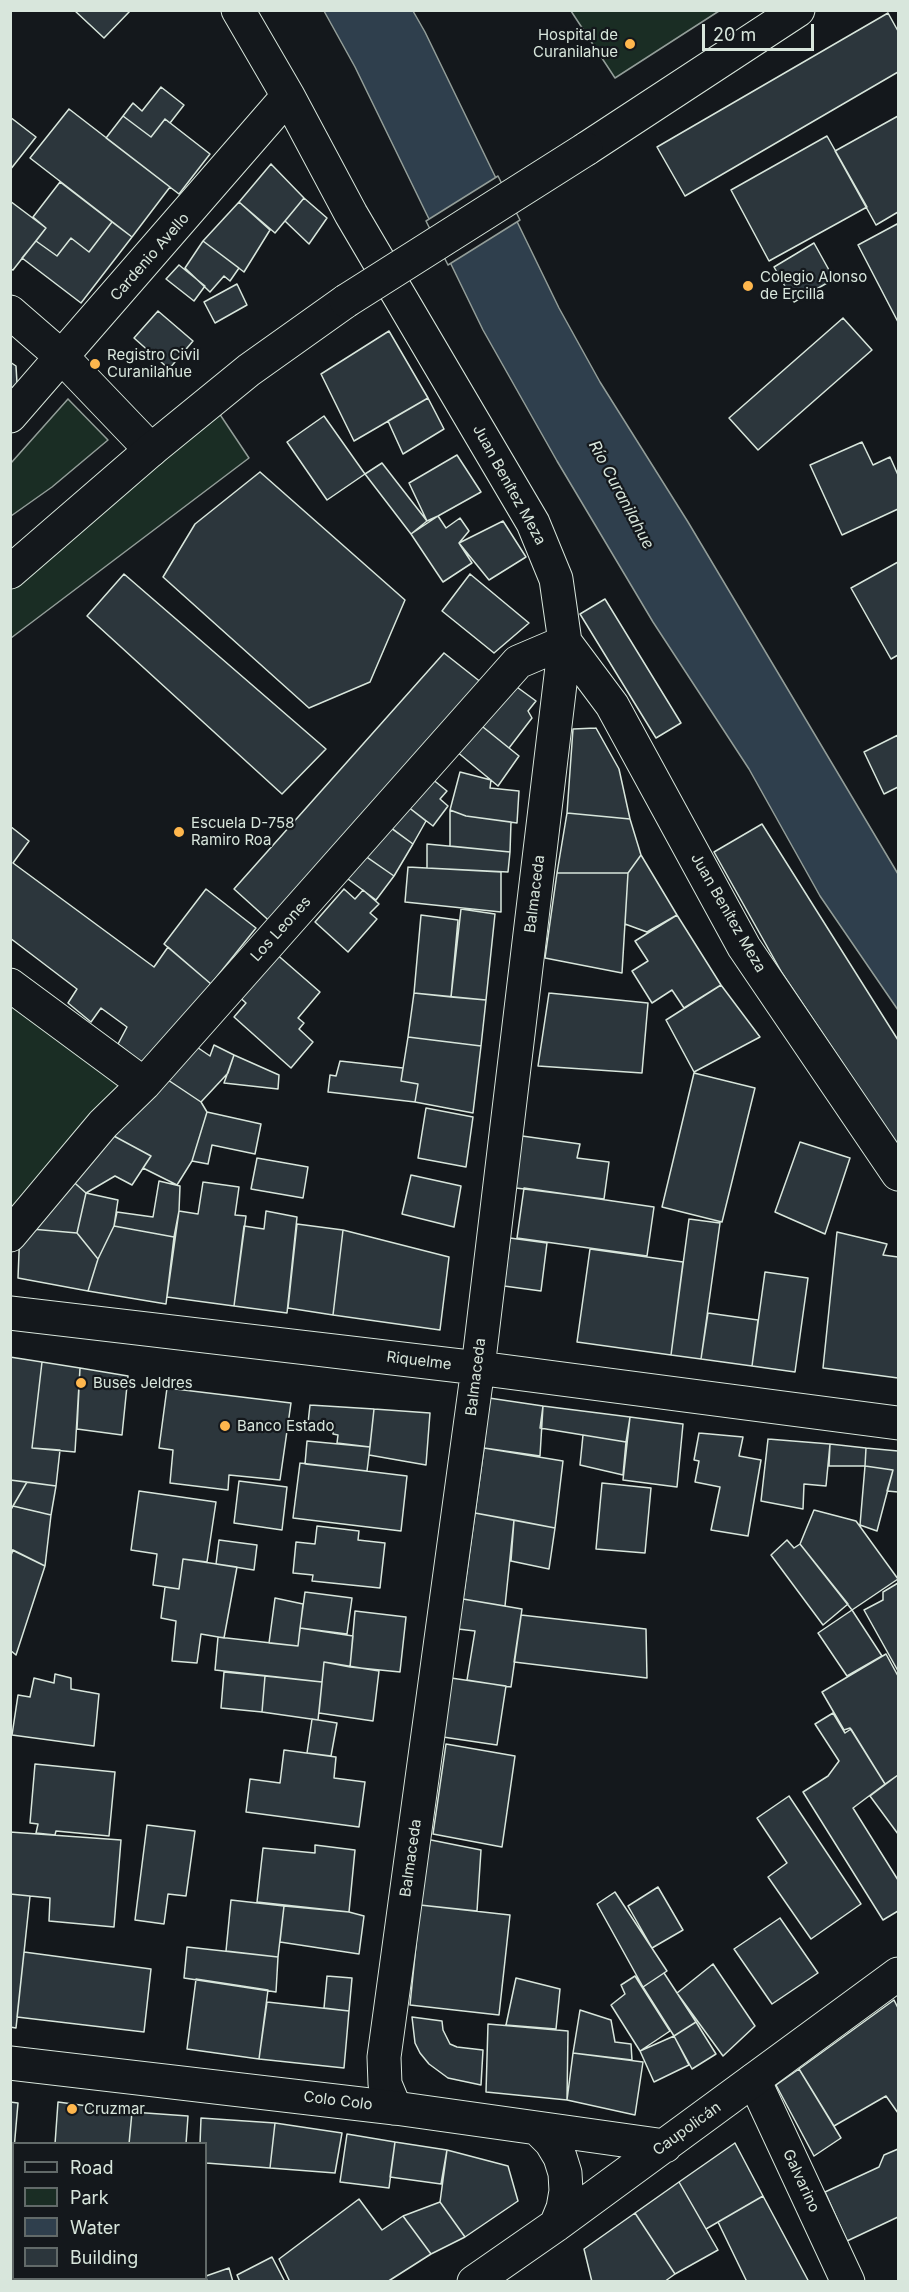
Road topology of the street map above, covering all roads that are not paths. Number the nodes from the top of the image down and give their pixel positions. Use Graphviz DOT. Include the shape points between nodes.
graph roads {
  1 [pos="238,10"];
  2 [pos="798,10"];
  3 [pos="288,96"];
  4 [pos="10,312"];
  5 [pos="63,358"];
  6 [pos="10,417"];
  7 [pos="151,450"];
  8 [pos="10,572"];
  9 [pos="565,642"];
  10 [pos="10,985"];
  11 [pos="144,1084"];
  12 [pos="898,1174"];
  13 [pos="10,1235"];
  14 [pos="10,1312"];
  15 [pos="478,1368"];
  16 [pos="898,1423"];
  17 [pos="898,1974"];
  18 [pos="10,2063"];
  19 [pos="754,2080"];
  20 [pos="395,2108"];
  21 [pos="539,2130"];
  22 [pos="664,2146"];
  23 [pos="556,2225"];
  24 [pos="474,2282"];
  25 [pos="848,2282"];
  1 -- 3 [label="street, Juan Benítez Meza"];
  2 -- 7 [label="street, bridge" via="346,301 249,370"];
  3 -- 5 [label="street, Cardenio Avello"];
  3 -- 9 [label="street, Juan Benítez Meza" via="351,214 532,523 556,579"];
  4 -- 5 [label="street"];
  5 -- 6 [label="street, Cardenio Avello"];
  5 -- 7 [label="street"];
  7 -- 8 [label="street"];
  9 -- 11 [label="street, Los Leones" via="518,662"];
  9 -- 12 [label="street, Juan Benítez Meza" via="612,705 744,947"];
  9 -- 15 [label="street, Balmaceda"];
  10 -- 11 [label="street"];
  11 -- 13 [label="street, Los Leones" via="103,1124"];
  14 -- 15 [label="street, Riquelme"];
  15 -- 16 [label="street, Riquelme"];
  15 -- 20 [label="street, Balmaceda" via="384,2057 385,2084"];
  17 -- 19 [label="street, Caupolicán"];
  18 -- 20 [label="street, Colo Colo"];
  19 -- 22 [label="street, Caupolicán"];
  19 -- 25 [label="street, Galvarino"];
  20 -- 21 [label="street, Colo Colo"];
  21 -- 22 [label="street, Colo Colo"];
  21 -- 23 [label="street" via="551,2142 565,2173 566,2191"];
  22 -- 23 [label="street, Caupolicán"];
  23 -- 24 [label="street, Caupolicán"];
}
